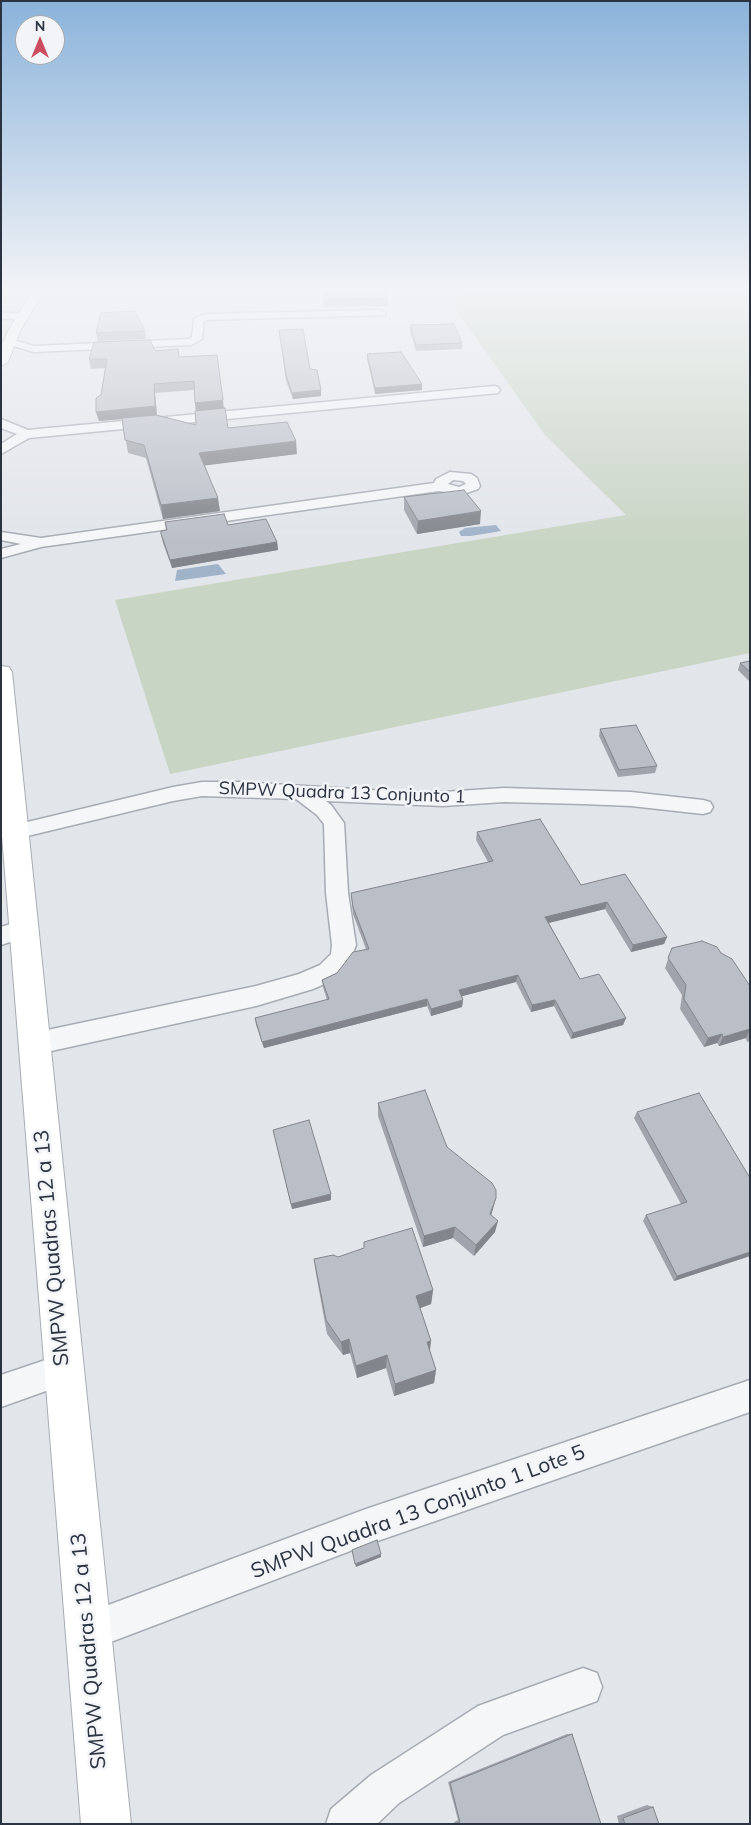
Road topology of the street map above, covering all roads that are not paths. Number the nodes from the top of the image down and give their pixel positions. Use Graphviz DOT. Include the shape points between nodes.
graph roads {
  1 [pos="494,390"];
  2 [pos="1,423"];
  3 [pos="26,434"];
  4 [pos="1,450"];
  5 [pos="442,486"];
  6 [pos="1,536"];
  7 [pos="40,543"];
  8 [pos="1,554"];
  9 [pos="2,695"];
  10 [pos="300,792"];
  11 [pos="703,807"];
  12 [pos="15,832"];
  13 [pos="12,932"];
  14 [pos="33,1044"];
  15 [pos="63,1370"];
  16 [pos="1,1391"];
  17 [pos="750,1396"];
  18 [pos="87,1632"];
  19 [pos="583,1688"];
  20 [pos="106,1824"];
  21 [pos="346,1824"];
  1 -- 3 [label="street"];
  2 -- 3 [label="street"];
  3 -- 4 [label="street"];
  5 -- 7 [label="street"];
  6 -- 7 [label="street"];
  7 -- 8 [label="street"];
  9 -- 12 [label="street, SMPW Quadras 12 a 13"];
  10 -- 11 [label="street, SMPW Quadra 13 Conjunto 1" via="443,799 583,797"];
  10 -- 12 [label="street, SMPW Quadra 13 Conjunto 1" via="188,791"];
  10 -- 14 [label="street" via="324,810 334,823 337,894 344,945 342,956 328,972 256,996"];
  12 -- 13 [label="street, SMPW Quadras 12 a 13"];
  13 -- 14 [label="street, SMPW Quadras 12 a 13"];
  14 -- 15 [label="street, SMPW Quadras 12 a 13"];
  15 -- 16 [label="street"];
  15 -- 18 [label="street, SMPW Quadras 12 a 13"];
  17 -- 18 [label="street, SMPW Quadra 13 Conjunto 1 Lote 5" via="366,1527"];
  18 -- 20 [label="street, SMPW Quadras 12 a 13"];
  19 -- 21 [label="street" via="492,1720 385,1789"];
}
